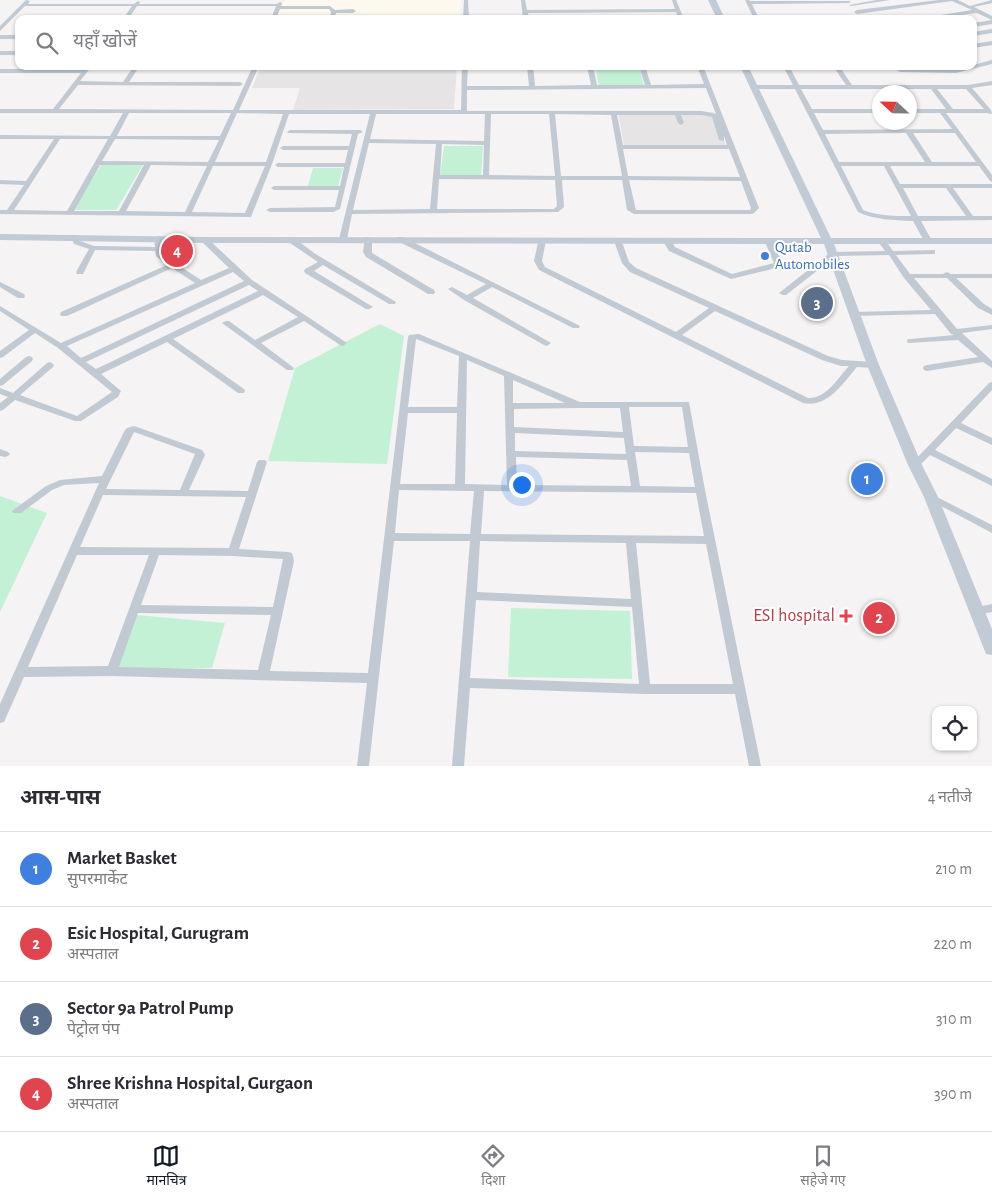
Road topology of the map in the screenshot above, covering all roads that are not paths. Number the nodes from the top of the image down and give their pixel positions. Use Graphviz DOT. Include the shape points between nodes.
graph roads {
  1 [pos="28,0"];
  2 [pos="466,0"];
  3 [pos="523,0"];
  4 [pos="674,0"];
  5 [pos="712,0"];
  6 [pos="888,0"];
  7 [pos="952,0"];
  8 [pos="747,1"];
  9 [pos="138,2"];
  10 [pos="849,2"];
  11 [pos="992,2"];
  12 [pos="280,4"];
  13 [pos="24,5"];
  14 [pos="970,7"];
  15 [pos="679,10"];
  16 [pos="977,10"];
  17 [pos="353,11"];
  18 [pos="628,11"];
  19 [pos="334,12"];
  20 [pos="857,12"];
  21 [pos="128,15"];
  22 [pos="333,15"];
  23 [pos="466,15"];
  24 [pos="525,15"];
  25 [pos="546,15"];
  26 [pos="629,15"];
  27 [pos="681,15"];
  28 [pos="719,15"];
  29 [pos="756,15"];
  30 [pos="859,15"];
  31 [pos="944,15"];
  32 [pos="992,18"];
  33 [pos="8,21"];
  34 [pos="15,21"];
  35 [pos="992,22"];
  36 [pos="977,24"];
  37 [pos="0,29"];
  38 [pos="992,31"];
  39 [pos="977,33"];
  40 [pos="0,37"];
  41 [pos="15,37"];
  42 [pos="992,43"];
  43 [pos="977,45"];
  44 [pos="0,53"];
  45 [pos="15,53"];
  46 [pos="992,62"];
  47 [pos="977,66"];
  48 [pos="16,70"];
  49 [pos="86,70"];
  50 [pos="134,70"];
  51 [pos="231,70"];
  52 [pos="254,70"];
  53 [pos="465,70"];
  54 [pos="530,70"];
  55 [pos="591,70"];
  56 [pos="643,70"];
  57 [pos="702,70"];
  58 [pos="746,70"];
  59 [pos="788,70"];
  60 [pos="839,70"];
  61 [pos="900,70"];
  62 [pos="937,70"];
  63 [pos="960,70"];
  64 [pos="0,71"];
  65 [pos="905,76"];
  66 [pos="910,82"];
  67 [pos="75,83"];
  68 [pos="125,84"];
  69 [pos="224,84"];
  70 [pos="240,84"];
  71 [pos="912,85"];
  72 [pos="991,85"];
  73 [pos="648,86"];
  74 [pos="708,86"];
  75 [pos="594,87"];
  76 [pos="754,87"];
  77 [pos="798,87"];
  78 [pos="968,87"];
  79 [pos="465,88"];
  80 [pos="532,88"];
  81 [pos="850,88"];
  82 [pos="872,88"];
  83 [pos="917,88"];
  84 [pos="933,88"];
  85 [pos="989,109"];
  86 [pos="0,111"];
  87 [pos="810,111"];
  88 [pos="872,111"];
  89 [pos="917,111"];
  90 [pos="942,111"];
  91 [pos="951,111"];
  92 [pos="54,112"];
  93 [pos="127,112"];
  94 [pos="234,112"];
  95 [pos="287,112"];
  96 [pos="373,113"];
  97 [pos="464,113"];
  98 [pos="488,113"];
  99 [pos="552,113"];
  100 [pos="677,113"];
  101 [pos="614,114"];
  102 [pos="681,123"];
  103 [pos="908,131"];
  104 [pos="956,131"];
  105 [pos="290,132"];
  106 [pos="355,132"];
  107 [pos="368,132"];
  108 [pos="820,132"];
  109 [pos="0,138"];
  110 [pos="58,138"];
  111 [pos="112,138"];
  112 [pos="222,138"];
  113 [pos="722,140"];
  114 [pos="366,141"];
  115 [pos="439,142"];
  116 [pos="487,143"];
  117 [pos="620,147"];
  118 [pos="731,147"];
  119 [pos="283,148"];
  120 [pos="352,148"];
  121 [pos="98,163"];
  122 [pos="149,163"];
  123 [pos="209,164"];
  124 [pos="269,164"];
  125 [pos="836,164"];
  126 [pos="886,164"];
  127 [pos="930,164"];
  128 [pos="980,164"];
  129 [pos="278,165"];
  130 [pos="348,165"];
  131 [pos="437,177"];
  132 [pos="486,177"];
  133 [pos="558,178"];
  134 [pos="626,178"];
  135 [pos="743,179"];
  136 [pos="992,180"];
  137 [pos="0,182"];
  138 [pos="28,183"];
  139 [pos="898,186"];
  140 [pos="948,186"];
  141 [pos="992,186"];
  142 [pos="274,188"];
  143 [pos="342,188"];
  144 [pos="270,210"];
  145 [pos="0,212"];
  146 [pos="9,212"];
  147 [pos="70,212"];
  148 [pos="122,212"];
  149 [pos="349,212"];
  150 [pos="434,212"];
  151 [pos="188,213"];
  152 [pos="915,218"];
  153 [pos="971,218"];
  154 [pos="992,218"];
  155 [pos="0,237"];
  156 [pos="75,237"];
  157 [pos="158,238"];
  158 [pos="290,239"];
  159 [pos="343,239"];
  160 [pos="368,239"];
  161 [pos="400,239"];
  162 [pos="825,239"];
  163 [pos="926,239"];
  164 [pos="204,240"];
  165 [pos="542,240"];
  166 [pos="768,240"];
  167 [pos="881,240"];
  168 [pos="992,240"];
  169 [pos="618,241"];
  170 [pos="667,241"];
  171 [pos="93,248"];
  172 [pos="158,249"];
  173 [pos="932,252"];
  174 [pos="891,253"];
  175 [pos="834,254"];
  176 [pos="324,262"];
  177 [pos="172,265"];
  178 [pos="235,268"];
  179 [pos="80,272"];
  180 [pos="947,274"];
  181 [pos="907,276"];
  182 [pos="992,276"];
  183 [pos="731,277"];
  184 [pos="249,282"];
  185 [pos="744,282"];
  186 [pos="200,283"];
  187 [pos="0,284"];
  188 [pos="492,284"];
  189 [pos="452,289"];
  190 [pos="263,292"];
  191 [pos="430,292"];
  192 [pos="783,293"];
  193 [pos="21,296"];
  194 [pos="467,298"];
  195 [pos="392,302"];
  196 [pos="369,307"];
  197 [pos="0,308"];
  198 [pos="714,308"];
  199 [pos="937,312"];
  200 [pos="992,313"];
  201 [pos="64,314"];
  202 [pos="855,314"];
  203 [pos="303,318"];
  204 [pos="226,323"];
  205 [pos="576,326"];
  206 [pos="992,327"];
  207 [pos="34,330"];
  208 [pos="957,335"];
  209 [pos="676,336"];
  210 [pos="167,338"];
  211 [pos="911,341"];
  212 [pos="255,343"];
  213 [pos="343,343"];
  214 [pos="548,343"];
  215 [pos="61,346"];
  216 [pos="0,355"];
  217 [pos="463,356"];
  218 [pos="29,359"];
  219 [pos="984,359"];
  220 [pos="82,361"];
  221 [pos="854,364"];
  222 [pos="873,364"];
  223 [pos="50,365"];
  224 [pos="992,366"];
  225 [pos="290,368"];
  226 [pos="927,368"];
  227 [pos="94,373"];
  228 [pos="508,375"];
  229 [pos="0,383"];
  230 [pos="992,385"];
  231 [pos="0,391"];
  232 [pos="241,391"];
  233 [pos="15,396"];
  234 [pos="624,405"];
  235 [pos="510,406"];
  236 [pos="581,406"];
  237 [pos="0,408"];
  238 [pos="404,410"];
  239 [pos="462,410"];
  240 [pos="956,424"];
  241 [pos="510,430"];
  242 [pos="629,435"];
  243 [pos="992,442"];
  244 [pos="694,450"];
  245 [pos="929,451"];
  246 [pos="631,453"];
  247 [pos="511,454"];
  248 [pos="262,462"];
  249 [pos="915,465"];
  250 [pos="105,479"];
  251 [pos="992,483"];
  252 [pos="395,487"];
  253 [pos="460,488"];
  254 [pos="479,488"];
  255 [pos="512,488"];
  256 [pos="636,490"];
  257 [pos="700,490"];
  258 [pos="99,492"];
  259 [pos="183,494"];
  260 [pos="251,494"];
  261 [pos="931,496"];
  262 [pos="17,511"];
  263 [pos="992,529"];
  264 [pos="389,537"];
  265 [pos="475,538"];
  266 [pos="631,540"];
  267 [pos="710,540"];
  268 [pos="73,551"];
  269 [pos="155,552"];
  270 [pos="234,552"];
  271 [pos="471,596"];
  272 [pos="637,603"];
  273 [pos="992,608"];
  274 [pos="134,609"];
  275 [pos="277,611"];
  276 [pos="976,611"];
  277 [pos="992,649"];
  278 [pos="112,671"];
  279 [pos="20,672"];
  280 [pos="263,676"];
  281 [pos="373,678"];
  282 [pos="464,683"];
  283 [pos="645,689"];
  284 [pos="740,689"];
  285 [pos="0,718"];
  286 [pos="363,766"];
  287 [pos="458,766"];
  288 [pos="755,766"];
  1 -- 13 [label="street"];
  2 -- 23 [label="street"];
  3 -- 24 [label="street"];
  4 -- 15 [label="street"];
  5 -- 28 [label="street"];
  6 -- 10 [label="street"];
  7 -- 14 [label="street"];
  7 -- 20 [label="street"];
  8 -- 10 [label="street"];
  8 -- 29 [label="street"];
  9 -- 12 [label="street"];
  9 -- 13 [label="street"];
  9 -- 21 [label="street"];
  10 -- 20 [label="street"];
  11 -- 14 [label="street"];
  12 -- 19 [label="street" via="330,8"];
  13 -- 33 [label="street"];
  14 -- 16 [label="street"];
  15 -- 18 [label="street"];
  15 -- 27 [label="street"];
  16 -- 31 [label="street"];
  16 -- 32 [label="street"];
  17 -- 19 [label="street"];
  18 -- 25 [label="street"];
  18 -- 26 [label="street"];
  19 -- 22 [label="street"];
  20 -- 30 [label="street"];
  33 -- 34 [label="street"];
  33 -- 37 [label="street"];
  35 -- 36 [label="street"];
  38 -- 39 [label="street"];
  40 -- 41 [label="street"];
  42 -- 43 [label="street"];
  44 -- 45 [label="street"];
  46 -- 47 [label="street"];
  48 -- 64 [label="street"];
  49 -- 67 [label="street"];
  50 -- 68 [label="street"];
  51 -- 69 [label="street"];
  52 -- 94 [label="street"];
  53 -- 79 [label="street"];
  54 -- 80 [label="street"];
  55 -- 75 [label="street"];
  56 -- 73 [label="street"];
  57 -- 74 [label="street"];
  58 -- 76 [label="street"];
  59 -- 77 [label="street"];
  60 -- 81 [label="street"];
  61 -- 65 [label="street"];
  62 -- 63 [label="street"];
  66 -- 71 [label="street"];
  67 -- 68 [label="street"];
  67 -- 92 [label="street"];
  68 -- 69 [label="street"];
  69 -- 70 [label="street"];
  72 -- 78 [label="street"];
  73 -- 74 [label="street"];
  73 -- 75 [label="street"];
  74 -- 118 [label="street"];
  75 -- 80 [label="street"];
  76 -- 77 [label="street"];
  76 -- 162 [label="street"];
  77 -- 81 [label="street"];
  77 -- 87 [label="street"];
  78 -- 84 [label="street"];
  78 -- 85 [label="street"];
  79 -- 80 [label="street"];
  79 -- 97 [label="street"];
  81 -- 82 [label="street"];
  83 -- 84 [label="street"];
  84 -- 91 [label="street"];
  85 -- 91 [label="street"];
  86 -- 92 [label="street"];
  87 -- 88 [label="street"];
  87 -- 108 [label="street"];
  89 -- 90 [label="street"];
  90 -- 91 [label="street"];
  90 -- 104 [label="street"];
  92 -- 93 [label="street"];
  93 -- 94 [label="street"];
  93 -- 111 [label="street"];
  94 -- 95 [label="street"];
  94 -- 112 [label="street"];
  95 -- 96 [label="street"];
  95 -- 124 [label="street"];
  96 -- 97 [label="street"];
  96 -- 107 [label="street"];
  97 -- 98 [label="street"];
  98 -- 99 [label="street"];
  98 -- 116 [label="street"];
  99 -- 101 [label="street"];
  99 -- 133 [label="street"];
  100 -- 101 [label="street"];
  100 -- 102 [label="street"];
  100 -- 113 [label="street" via="715,116"];
  101 -- 117 [label="street"];
  103 -- 104 [label="street"];
  103 -- 108 [label="street"];
  103 -- 127 [label="street"];
  104 -- 128 [label="street"];
  105 -- 106 [label="street"];
  106 -- 107 [label="street"];
  106 -- 120 [label="street"];
  107 -- 114 [label="street"];
  108 -- 125 [label="street"];
  109 -- 110 [label="street"];
  110 -- 111 [label="street"];
  110 -- 138 [label="street"];
  111 -- 112 [label="street"];
  111 -- 121 [label="street"];
  112 -- 123 [label="street"];
  114 -- 115 [label="street"];
  114 -- 149 [label="street"];
  115 -- 116 [label="street"];
  115 -- 131 [label="street"];
  116 -- 132 [label="street"];
  117 -- 118 [label="street"];
  117 -- 134 [label="street"];
  118 -- 135 [label="street"];
  119 -- 120 [label="street"];
  120 -- 130 [label="street"];
  121 -- 122 [label="street"];
  121 -- 147 [label="street"];
  122 -- 123 [label="street"];
  122 -- 148 [label="street"];
  123 -- 124 [label="street"];
  123 -- 151 [label="street"];
  124 -- 151 [label="street" via="248,215"];
  125 -- 126 [label="street"];
  125 -- 152 [label="street" via="860,212"];
  126 -- 127 [label="street"];
  126 -- 139 [label="street"];
  127 -- 128 [label="street"];
  128 -- 136 [label="street"];
  129 -- 130 [label="street"];
  130 -- 143 [label="street"];
  131 -- 132 [label="street"];
  131 -- 150 [label="street"];
  132 -- 133 [label="street"];
  133 -- 134 [label="street"];
  133 -- 150 [label="street" via="561,207 556,211"];
  134 -- 135 [label="street"];
  134 -- 135 [label="street" via="632,210 642,213 752,212 755,208"];
  137 -- 138 [label="street"];
  138 -- 146 [label="street"];
  139 -- 140 [label="street"];
  139 -- 152 [label="street"];
  140 -- 141 [label="street"];
  140 -- 153 [label="street"];
  142 -- 143 [label="street"];
  143 -- 144 [label="street" via="339,207 335,210"];
  145 -- 146 [label="street"];
  146 -- 147 [label="street"];
  147 -- 148 [label="street"];
  148 -- 151 [label="street"];
  149 -- 150 [label="street"];
  149 -- 159 [label="street"];
  152 -- 153 [label="street"];
  152 -- 163 [label="street"];
  153 -- 154 [label="street"];
  155 -- 156 [label="street"];
  156 -- 157 [label="street"];
  156 -- 171 [label="street" via="76,242"];
  157 -- 164 [label="street"];
  157 -- 172 [label="street"];
  158 -- 159 [label="street"];
  158 -- 164 [label="street"];
  158 -- 176 [label="street"];
  159 -- 160 [label="street"];
  160 -- 161 [label="street"];
  160 -- 191 [label="street" via="369,255"];
  161 -- 165 [label="street"];
  161 -- 188 [label="street"];
  162 -- 166 [label="street"];
  162 -- 167 [label="street"];
  162 -- 175 [label="street"];
  163 -- 167 [label="street"];
  163 -- 168 [label="street"];
  164 -- 178 [label="street"];
  165 -- 169 [label="street"];
  165 -- 209 [label="street" via="538,261 542,268"];
  166 -- 170 [label="street"];
  166 -- 183 [label="street" via="777,265"];
  167 -- 174 [label="street"];
  169 -- 170 [label="street"];
  169 -- 198 [label="street" via="629,267"];
  170 -- 183 [label="street" via="672,250"];
  171 -- 172 [label="street"];
  171 -- 179 [label="street"];
  172 -- 177 [label="street"];
  173 -- 174 [label="street"];
  174 -- 175 [label="street"];
  174 -- 181 [label="street"];
  175 -- 192 [label="street"];
  175 -- 202 [label="street"];
  176 -- 195 [label="street"];
  176 -- 196 [label="street" via="308,271"];
  177 -- 186 [label="street"];
  177 -- 201 [label="street"];
  178 -- 184 [label="street"];
  178 -- 186 [label="street"];
  180 -- 181 [label="street"];
  180 -- 182 [label="street"];
  180 -- 200 [label="street"];
  181 -- 199 [label="street"];
  183 -- 185 [label="street"];
  184 -- 190 [label="street"];
  184 -- 220 [label="street"];
  186 -- 215 [label="street"];
  187 -- 193 [label="street"];
  188 -- 194 [label="street"];
  188 -- 205 [label="street"];
  189 -- 194 [label="street"];
  190 -- 203 [label="street"];
  190 -- 210 [label="street"];
  194 -- 214 [label="street"];
  197 -- 207 [label="street"];
  198 -- 209 [label="street"];
  198 -- 221 [label="street" via="825,358"];
  199 -- 202 [label="street"];
  199 -- 208 [label="street"];
  202 -- 222 [label="street"];
  203 -- 212 [label="street"];
  203 -- 213 [label="street"];
  204 -- 212 [label="street"];
  206 -- 208 [label="street"];
  207 -- 215 [label="street"];
  207 -- 216 [label="street"];
  208 -- 211 [label="street"];
  208 -- 219 [label="street"];
  209 -- 221 [label="street" via="812,403 830,392"];
  210 -- 227 [label="street"];
  210 -- 232 [label="street"];
  212 -- 225 [label="street"];
  215 -- 220 [label="street"];
  217 -- 228 [label="street"];
  217 -- 238 [label="street" via="413,336"];
  217 -- 239 [label="street"];
  218 -- 229 [label="street"];
  219 -- 224 [label="street"];
  219 -- 226 [label="street"];
  220 -- 227 [label="street"];
  221 -- 222 [label="street"];
  222 -- 249 [label="street"];
  223 -- 233 [label="street"];
  227 -- 233 [label="street" via="117,393 78,419"];
  228 -- 235 [label="street"];
  228 -- 236 [label="street"];
  230 -- 240 [label="street"];
  231 -- 233 [label="street"];
  233 -- 237 [label="street"];
  234 -- 236 [label="street"];
  234 -- 242 [label="street"];
  234 -- 244 [label="street" via="686,404"];
  235 -- 236 [label="street"];
  235 -- 241 [label="street"];
  238 -- 239 [label="street"];
  238 -- 252 [label="street"];
  239 -- 253 [label="street"];
  240 -- 243 [label="street"];
  240 -- 245 [label="street"];
  241 -- 242 [label="street"];
  241 -- 247 [label="street"];
  242 -- 246 [label="street"];
  244 -- 246 [label="street"];
  244 -- 257 [label="street"];
  245 -- 249 [label="street"];
  245 -- 251 [label="street"];
  246 -- 247 [label="street"];
  246 -- 256 [label="street"];
  247 -- 255 [label="street"];
  248 -- 260 [label="street"];
  249 -- 261 [label="street"];
  250 -- 258 [label="street"];
  250 -- 259 [label="street" via="128,432 134,429 199,452"];
  250 -- 262 [label="street" via="63,482"];
  252 -- 253 [label="street"];
  252 -- 264 [label="street"];
  253 -- 254 [label="street"];
  254 -- 255 [label="street"];
  254 -- 265 [label="street"];
  255 -- 256 [label="street"];
  256 -- 257 [label="street"];
  257 -- 267 [label="street"];
  258 -- 259 [label="street"];
  258 -- 268 [label="street"];
  259 -- 260 [label="street"];
  260 -- 270 [label="street"];
  261 -- 263 [label="street"];
  261 -- 276 [label="street"];
  264 -- 265 [label="street"];
  264 -- 281 [label="street"];
  265 -- 266 [label="street"];
  265 -- 271 [label="street"];
  266 -- 267 [label="street"];
  266 -- 272 [label="street"];
  267 -- 284 [label="street"];
  268 -- 269 [label="street"];
  268 -- 279 [label="street"];
  269 -- 270 [label="street"];
  269 -- 274 [label="street"];
  270 -- 275 [label="street" via="288,556"];
  271 -- 272 [label="street"];
  271 -- 282 [label="street"];
  272 -- 283 [label="street"];
  273 -- 276 [label="street"];
  274 -- 275 [label="street"];
  274 -- 278 [label="street"];
  275 -- 280 [label="street"];
  276 -- 277 [label="street"];
  278 -- 279 [label="street"];
  278 -- 280 [label="street"];
  279 -- 285 [label="street"];
  280 -- 281 [label="street"];
  281 -- 286 [label="street"];
  282 -- 283 [label="street"];
  282 -- 287 [label="street"];
  283 -- 284 [label="street"];
  284 -- 288 [label="street"];
}
